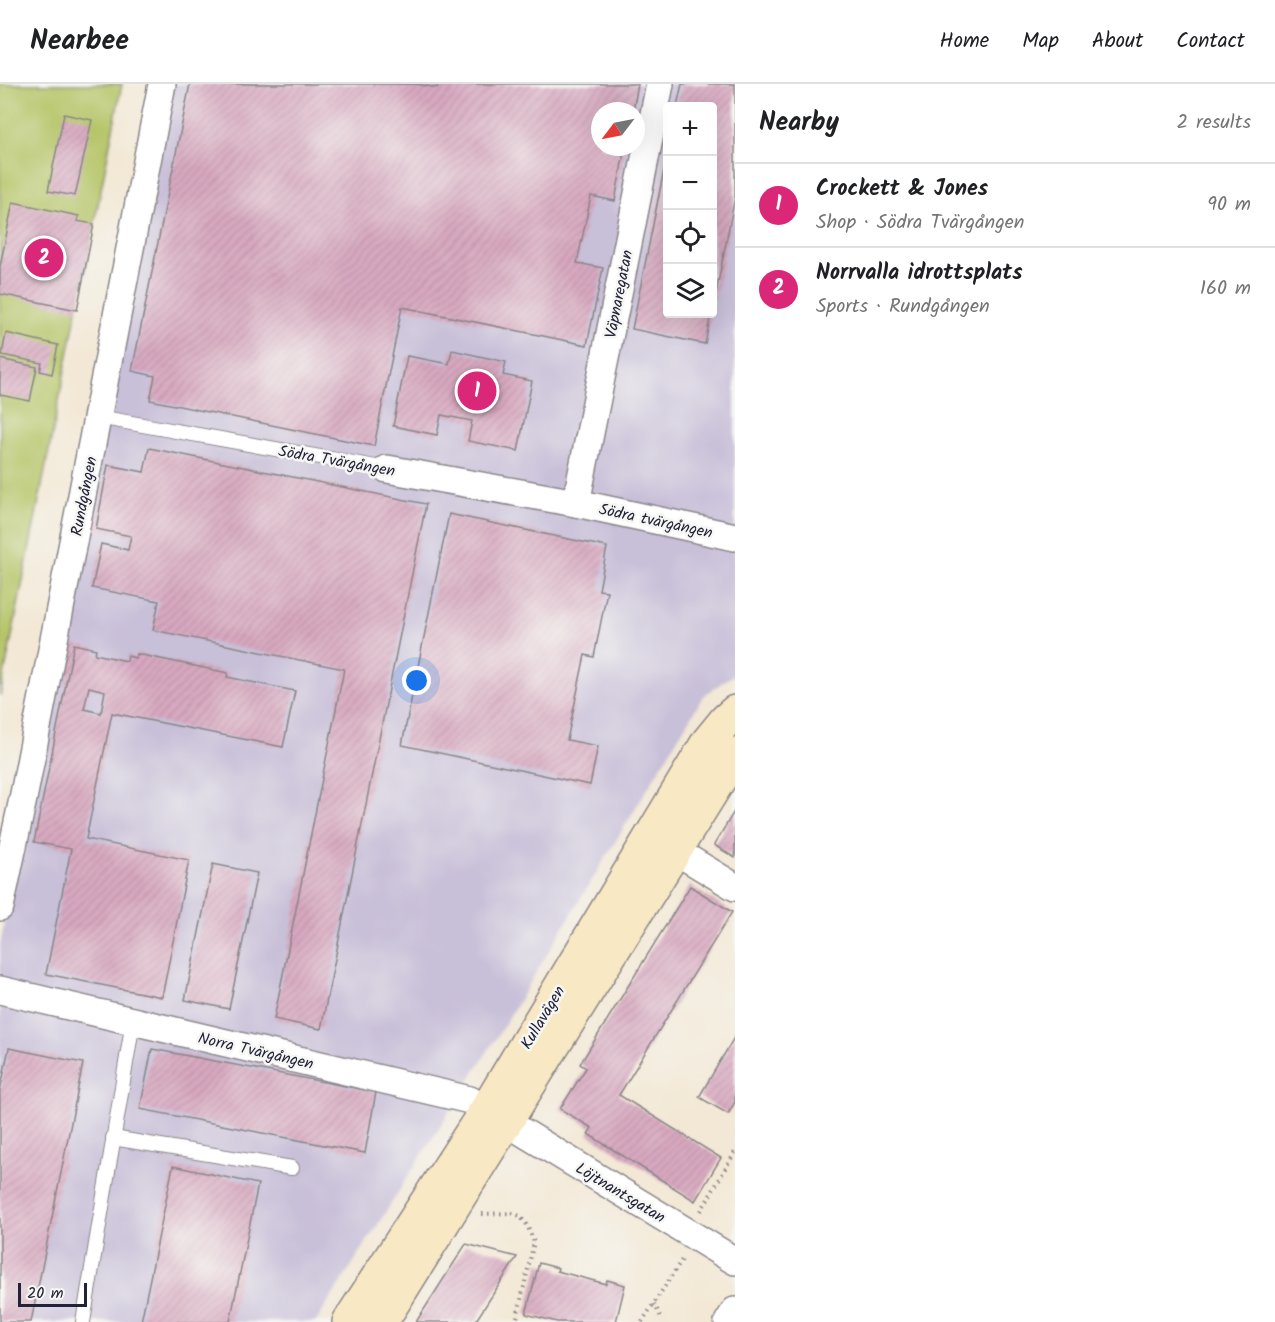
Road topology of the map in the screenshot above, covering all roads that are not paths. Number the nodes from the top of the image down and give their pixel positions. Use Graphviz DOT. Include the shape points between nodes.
graph roads {
  1 [pos="162,84"];
  2 [pos="660,84"];
  3 [pos="98,417"];
  4 [pos="387,469"];
  5 [pos="576,503"];
  6 [pos="735,537"];
  7 [pos="735,712"];
  8 [pos="735,754"];
  9 [pos="674,850"];
  10 [pos="735,887"];
  11 [pos="0,907"];
  12 [pos="0,990"];
  13 [pos="133,1021"];
  14 [pos="497,1115"];
  15 [pos="114,1138"];
  16 [pos="292,1168"];
  17 [pos="735,1261"];
  18 [pos="735,1311"];
  19 [pos="83,1322"];
  20 [pos="349,1322"];
  21 [pos="381,1322"];
  22 [pos="728,1322"];
  1 -- 3 [label="street, Rundgången"];
  2 -- 5 [label="street, Väpnaregatan"];
  3 -- 4 [label="lane, Södra Tvärgången"];
  3 -- 11 [label="street, Rundgången"];
  4 -- 5 [label="street, Södra Tvärgången"];
  5 -- 6 [label="street, Södra tvärgången"];
  7 -- 14 [label="street, Kullavägen" via="708,742"];
  8 -- 9 [label="street, Kullavägen"];
  9 -- 10 [label="street"];
  9 -- 14 [label="street, Kullavägen"];
  12 -- 13 [label="street, Norra Tvärgången"];
  13 -- 14 [label="street, Norra Tvärgången" via="470,1100"];
  13 -- 15 [label="lane"];
  14 -- 17 [label="street, Löjtnantsgatan"];
  14 -- 20 [label="street, Kullavägen"];
  14 -- 21 [label="street, Kullavägen"];
  15 -- 16 [label="lane"];
  15 -- 19 [label="lane"];
  18 -- 22 [label="street"];
}
